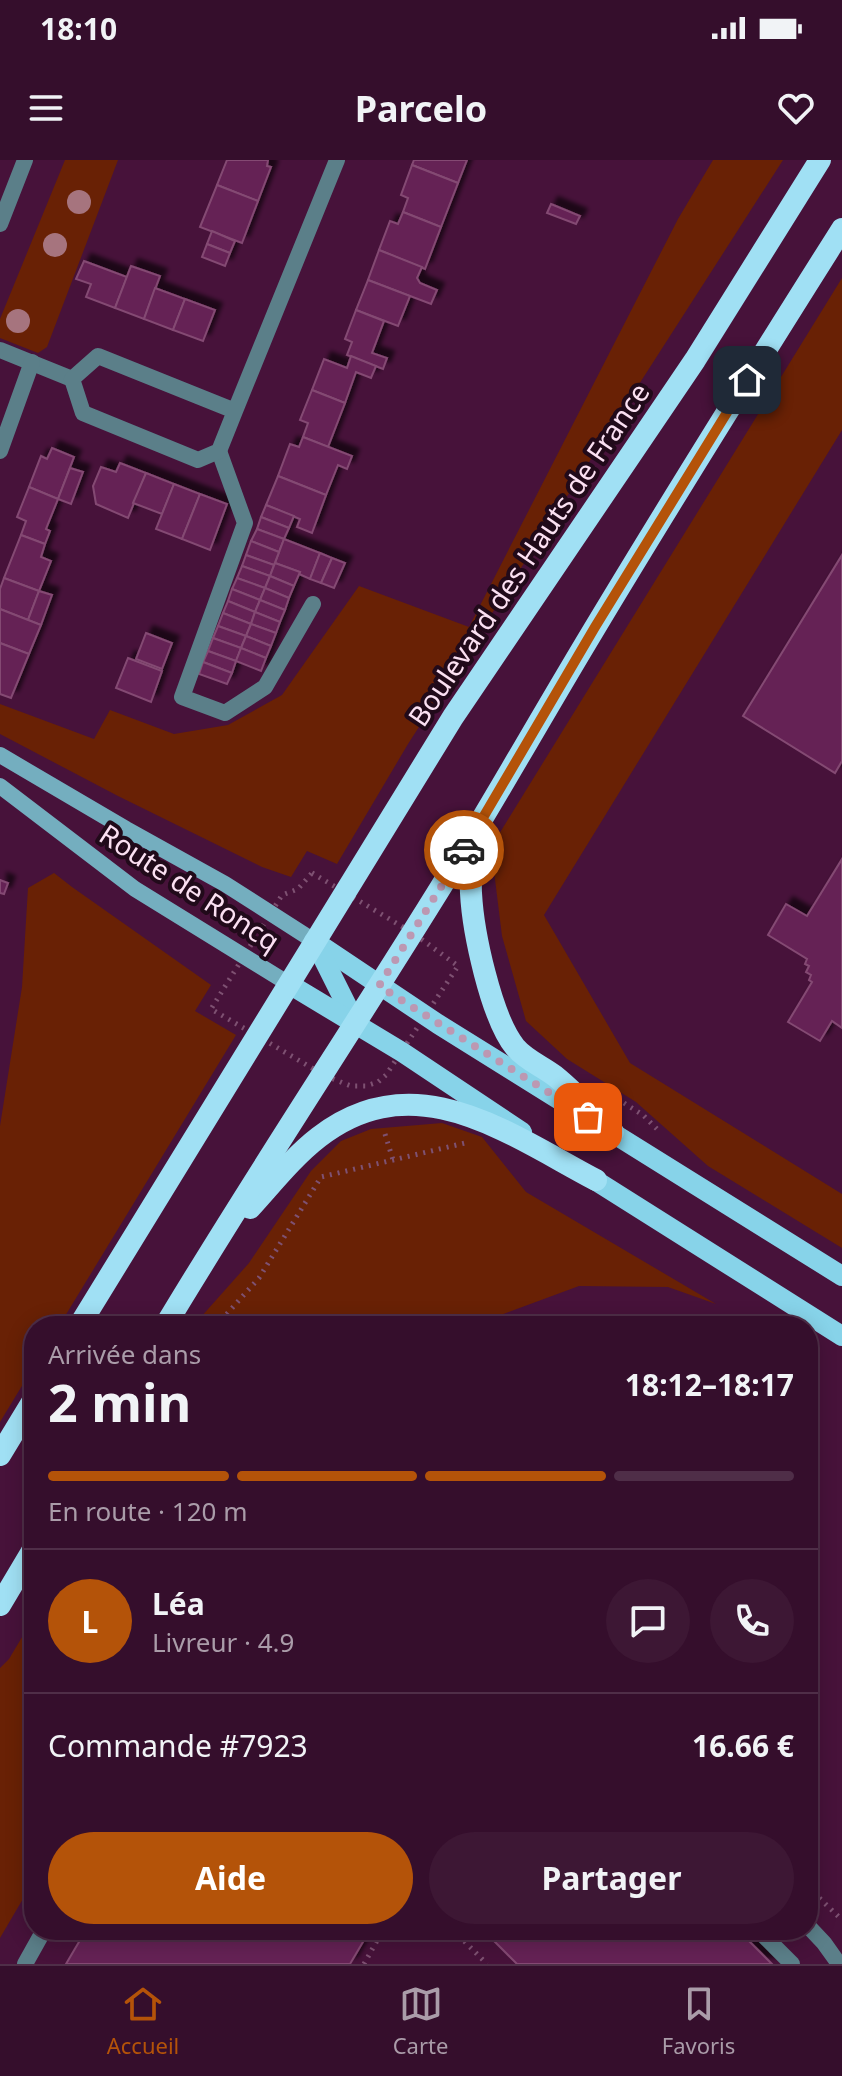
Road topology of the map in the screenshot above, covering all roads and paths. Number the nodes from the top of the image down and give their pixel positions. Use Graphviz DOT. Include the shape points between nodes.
graph roads {
  1 [pos="25,160"];
  2 [pos="337,160"];
  3 [pos="820,160"];
  4 [pos="0,224"];
  5 [pos="842,229"];
  6 [pos="0,350"];
  7 [pos="32,362"];
  8 [pos="72,379"];
  9 [pos="235,411"];
  10 [pos="0,451"];
  11 [pos="219,451"];
  12 [pos="313,604"];
  13 [pos="0,755"];
  14 [pos="0,786"];
  15 [pos="475,832"];
  16 [pos="314,941"];
  17 [pos="482,957"];
  18 [pos="458,966"];
  19 [pos="335,983"];
  20 [pos="289,984"];
  21 [pos="379,986"];
  22 [pos="356,1024"];
  23 [pos="616,1098"];
  24 [pos="613,1132"];
  25 [pos="666,1136"];
  26 [pos="471,1141"];
  27 [pos="596,1180"];
  28 [pos="204,1259"];
  29 [pos="842,1276"];
  30 [pos="85,1316"];
  31 [pos="171,1316"];
  32 [pos="225,1316"];
  33 [pos="810,1316"];
  34 [pos="818,1321"];
  35 [pos="842,1336"];
  36 [pos="24,1415"];
  37 [pos="0,1455"];
  38 [pos="24,1565"];
  39 [pos="0,1605"];
  40 [pos="818,1897"];
  41 [pos="842,1920"];
  42 [pos="818,1937"];
  43 [pos="38,1940"];
  44 [pos="377,1940"];
  45 [pos="463,1940"];
  46 [pos="768,1940"];
  47 [pos="824,1943"];
  48 [pos="842,1954"];
  49 [pos="25,1964"];
  50 [pos="364,1964"];
  51 [pos="487,1964"];
  52 [pos="792,1964"];
  53 [pos="839,1964"];
  1 -- 4 [label="street"];
  2 -- 9 [label="street"];
  3 -- 16 [label="highway, Boulevard des Hauts de France" via="695,360 453,717"];
  5 -- 15 [label="highway" via="595,627"];
  6 -- 7 [label="street"];
  7 -- 8 [label="street"];
  7 -- 10 [label="street"];
  8 -- 9 [label="street" via="98,356"];
  8 -- 11 [label="street" via="83,413 198,460"];
  9 -- 11 [label="street"];
  11 -- 12 [label="street" via="245,523 182,697 225,713 265,687"];
  13 -- 16 [label="main road, Route de Roncq"];
  14 -- 20 [label="main road, Route de Roncq" via="135,889"];
  15 -- 17 [label="highway" via="471,893"];
  15 -- 21 [label="highway"];
  16 -- 19 [label="main road, Route de Roncq"];
  16 -- 20 [label="highway, Boulevard des Hauts de France"];
  16 -- 21 [label="main road, Route de Roncq"];
  17 -- 18 [label="path"];
  17 -- 24 [label="highway" via="499,1019 514,1046"];
  19 -- 20 [label="main road"];
  19 -- 21 [label="main road"];
  19 -- 22 [label="main road, Route de Roncq"];
  20 -- 22 [label="main road, Route de Roncq"];
  20 -- 30 [label="highway, Boulevard des Hauts de France"];
  21 -- 22 [label="highway"];
  21 -- 24 [label="main road, Route de Roncq"];
  22 -- 27 [label="main road, Route de Roncq"];
  22 -- 28 [label="highway"];
  23 -- 25 [label="path"];
  24 -- 29 [label="main road, Route de Roncq"];
  26 -- 32 [label="path" via="321,1177 259,1278"];
  27 -- 28 [label="highway" via="466,1114 421,1105 378,1108 345,1120 316,1139"];
  27 -- 33 [label="main road, Route de Roncq"];
  28 -- 31 [label="highway"];
  34 -- 35 [label="main road, Route de Roncq"];
  36 -- 37 [label="highway"];
  38 -- 39 [label="highway"];
  40 -- 41 [label="path"];
  42 -- 47 [label="street"];
  43 -- 49 [label="street"];
  44 -- 50 [label="path"];
  45 -- 51 [label="path"];
  46 -- 52 [label="street"];
  47 -- 48 [label="street"];
  47 -- 53 [label="street"];
}
